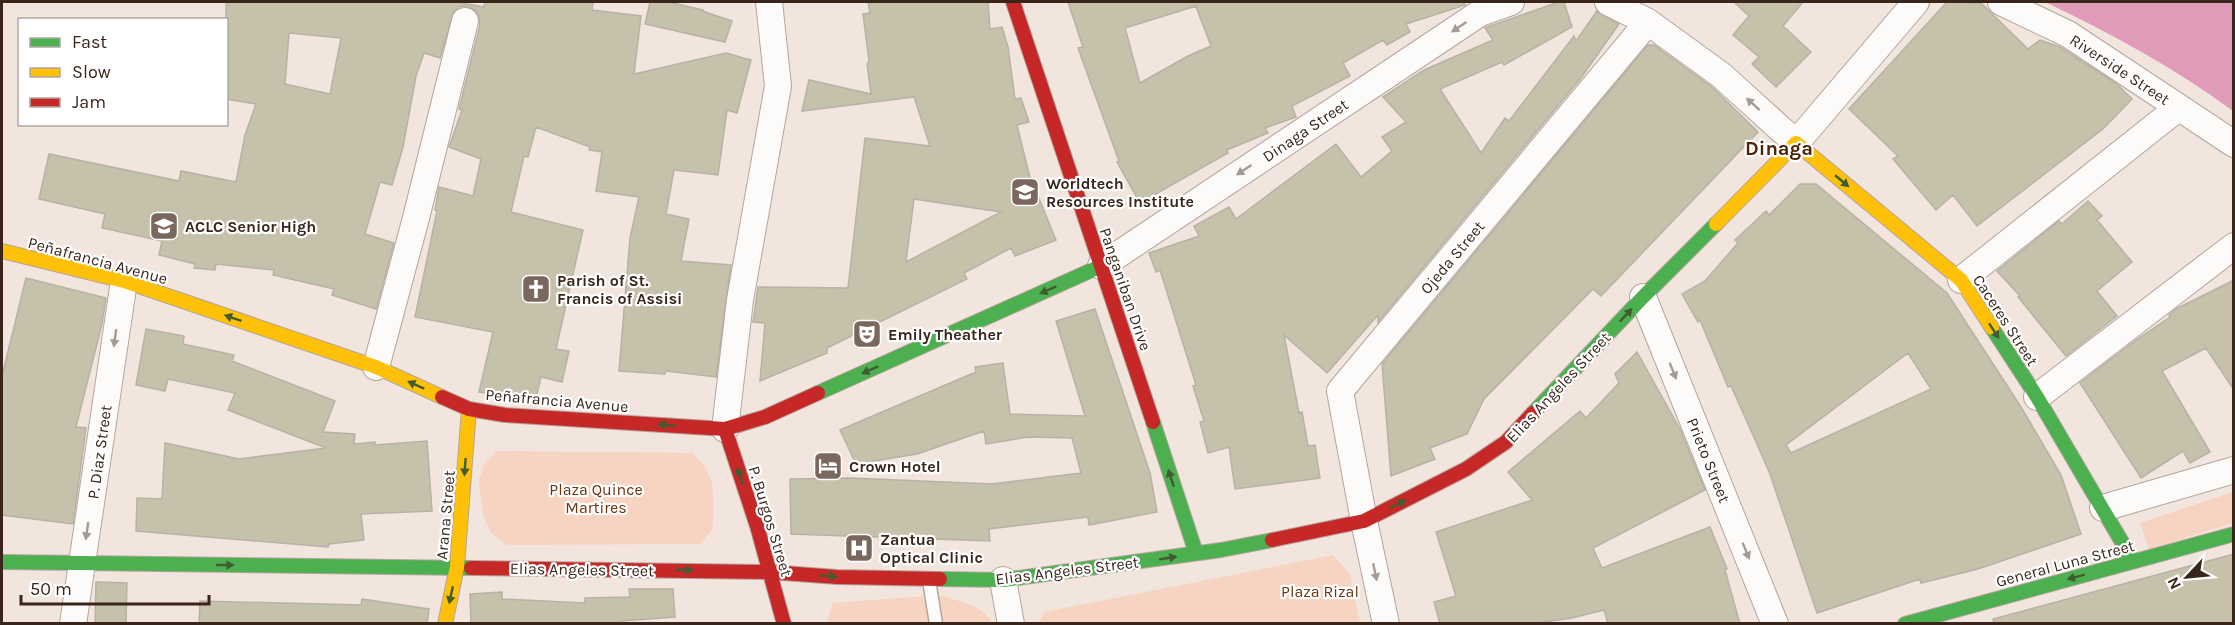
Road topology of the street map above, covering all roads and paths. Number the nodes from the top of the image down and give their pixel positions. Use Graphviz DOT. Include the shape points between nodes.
graph roads {
  1 [pos="769,2"];
  2 [pos="1013,2"];
  3 [pos="1511,2"];
  4 [pos="1608,2"];
  5 [pos="1916,2"];
  6 [pos="2001,2"];
  7 [pos="465,21"];
  8 [pos="1648,22"];
  9 [pos="2178,108"];
  10 [pos="1797,144"];
  11 [pos="2234,144"];
  12 [pos="2234,246"];
  13 [pos="2,251"];
  14 [pos="1101,266"];
  15 [pos="124,280"];
  16 [pos="1961,280"];
  17 [pos="1642,297"];
  18 [pos="376,367"];
  19 [pos="2037,397"];
  20 [pos="469,409"];
  21 [pos="725,429"];
  22 [pos="2234,470"];
  23 [pos="2103,508"];
  24 [pos="1364,521"];
  25 [pos="2234,534"];
  26 [pos="1196,553"];
  27 [pos="2133,561"];
  28 [pos="2,562"];
  29 [pos="82,564"];
  30 [pos="457,567"];
  31 [pos="770,572"];
  32 [pos="2140,576"];
  33 [pos="928,579"];
  34 [pos="1003,580"];
  35 [pos="73,624"];
  36 [pos="445,624"];
  37 [pos="784,624"];
  38 [pos="936,624"];
  39 [pos="1011,624"];
  40 [pos="1386,624"];
  41 [pos="1775,624"];
  42 [pos="1905,624"];
  1 -- 21 [label="street" via="778,86 740,300"];
  2 -- 14 [label="main road, Panganiban Drive"];
  3 -- 14 [label="street, Dinaga Street, one-way" via="1480,13"];
  4 -- 8 [label="street"];
  5 -- 10 [label="street, Elias Angeles Street"];
  6 -- 9 [label="street, Riverside Street" via="2068,34"];
  7 -- 18 [label="street"];
  10 -- 8 [label="street, one-way" via="1721,75"];
  8 -- 24 [label="street, Ojeda Street" via="1340,391"];
  9 -- 11 [label="street, Riverside Street"];
  9 -- 16 [label="street"];
  10 -- 16 [label="main road, Caceres Street, one-way"];
  10 -- 17 [label="main road, Elias Angeles Street"];
  12 -- 19 [label="street"];
  13 -- 15 [label="main road, Peñafrancia Avenue"];
  14 -- 21 [label="main road, Peñafrancia Avenue, one-way" via="765,417"];
  26 -- 14 [label="main road, Panganiban Drive, one-way"];
  18 -- 15 [label="main road, Peñafrancia Avenue, one-way"];
  15 -- 29 [label="street, P. Diaz Street, one-way"];
  16 -- 19 [label="main road, Caceres Street, one-way"];
  24 -- 17 [label="main road, Elias Angeles Street, one-way" via="1466,469 1506,442"];
  17 -- 41 [label="street, Prieto Street, one-way"];
  20 -- 18 [label="main road, Peñafrancia Avenue, one-way"];
  19 -- 23 [label="main road, Caceres Street"];
  21 -- 20 [label="main road, Peñafrancia Avenue, one-way" via="505,416"];
  20 -- 30 [label="main road, Arana Street, one-way"];
  31 -- 21 [label="main road, P. Burgos Street, one-way"];
  22 -- 23 [label="street"];
  23 -- 27 [label="main road, Caceres Street"];
  24 -- 26 [label="main road, Elias Angeles Street"];
  24 -- 40 [label="street, one-way"];
  25 -- 27 [label="main road, General Luna Street"];
  34 -- 26 [label="main road, Elias Angeles Street, one-way"];
  27 -- 32 [label="lane"];
  27 -- 42 [label="main road, General Luna Street, one-way"];
  28 -- 29 [label="main road, Elias Angeles Street"];
  29 -- 30 [label="main road, Elias Angeles Street, one-way"];
  29 -- 35 [label="street, P. Diaz Street"];
  30 -- 31 [label="main road, Elias Angeles Street, one-way"];
  30 -- 36 [label="main road, Arana Street, one-way"];
  31 -- 33 [label="main road, Elias Angeles Street, one-way"];
  31 -- 37 [label="main road, P. Burgos Street"];
  33 -- 34 [label="main road, Elias Angeles Street"];
  33 -- 38 [label="lane"];
  34 -- 39 [label="street"];
}
